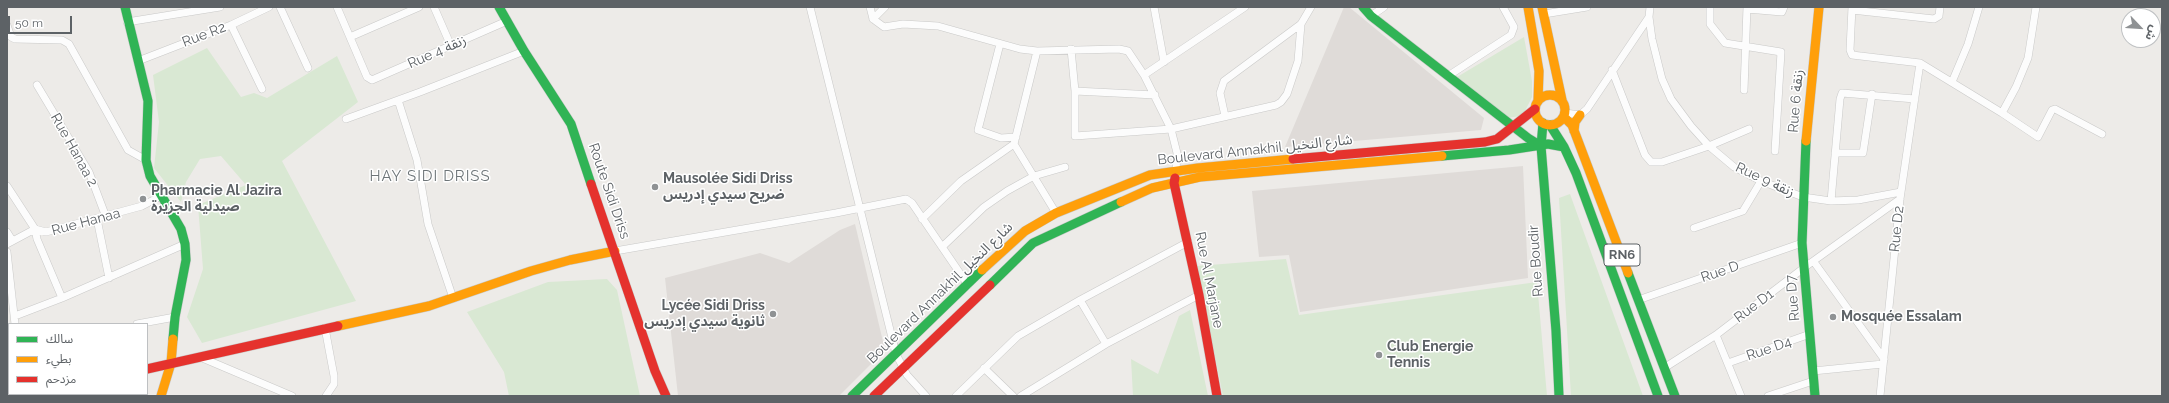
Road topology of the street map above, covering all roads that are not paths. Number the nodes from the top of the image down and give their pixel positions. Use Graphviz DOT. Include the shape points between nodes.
graph roads {
  1 [pos="125,7"];
  2 [pos="220,7"];
  3 [pos="269,7"];
  4 [pos="280,7"];
  5 [pos="337,7"];
  6 [pos="419,7"];
  7 [pos="434,7"];
  8 [pos="499,7"];
  9 [pos="810,7"];
  10 [pos="870,7"];
  11 [pos="885,7"];
  12 [pos="1245,7"];
  13 [pos="1311,7"];
  14 [pos="1363,7"];
  15 [pos="1384,7"];
  16 [pos="1503,7"];
  17 [pos="1528,7"];
  18 [pos="1588,7"];
  19 [pos="1650,7"];
  20 [pos="1710,7"];
  21 [pos="1784,7"];
  22 [pos="1819,7"];
  23 [pos="1940,7"];
  24 [pos="1979,7"];
  25 [pos="2036,7"];
  26 [pos="1155,8"];
  27 [pos="1747,8"];
  28 [pos="1852,9"];
  29 [pos="1543,10"];
  30 [pos="1371,16"];
  31 [pos="1649,17"];
  32 [pos="873,19"];
  33 [pos="507,21"];
  34 [pos="127,22"];
  35 [pos="1301,24"];
  36 [pos="7,25"];
  37 [pos="231,25"];
  38 [pos="350,37"];
  39 [pos="1000,44"];
  40 [pos="451,46"];
  41 [pos="1745,46"];
  42 [pos="1071,49"];
  43 [pos="524,51"];
  44 [pos="1037,51"];
  45 [pos="138,61"];
  46 [pos="1164,62"];
  47 [pos="1920,63"];
  48 [pos="308,68"];
  49 [pos="1612,70"];
  50 [pos="1144,76"];
  51 [pos="1448,76"];
  52 [pos="1952,82"];
  53 [pos="38,85"];
  54 [pos="262,89"];
  55 [pos="1744,90"];
  56 [pos="1075,91"];
  57 [pos="1872,94"];
  58 [pos="1154,95"];
  59 [pos="1915,99"];
  60 [pos="398,100"];
  61 [pos="1562,100"];
  62 [pos="1537,105"];
  63 [pos="2002,113"];
  64 [pos="1565,115"];
  65 [pos="1580,115"];
  66 [pos="1224,116"];
  67 [pos="346,119"];
  68 [pos="1547,124"];
  69 [pos="1514,127"];
  70 [pos="1171,129"];
  71 [pos="1749,129"];
  72 [pos="1574,131"];
  73 [pos="2102,134"];
  74 [pos="1015,140"];
  75 [pos="1542,146"];
  76 [pos="1709,146"];
  77 [pos="1564,147"];
  78 [pos="1775,151"];
  79 [pos="1835,153"];
  80 [pos="146,160"];
  81 [pos="1065,167"];
  82 [pos="1176,171"];
  83 [pos="1034,176"];
  84 [pos="1761,181"];
  85 [pos="1174,183"];
  86 [pos="7,186"];
  87 [pos="1901,195"];
  88 [pos="161,196"];
  89 [pos="1803,197"];
  90 [pos="1831,202"];
  91 [pos="859,209"];
  92 [pos="1056,214"];
  93 [pos="106,217"];
  94 [pos="922,219"];
  95 [pos="97,220"];
  96 [pos="1694,228"];
  97 [pos="35,230"];
  98 [pos="7,232"];
  99 [pos="10,242"];
  100 [pos="1188,242"];
  101 [pos="1802,243"];
  102 [pos="185,244"];
  103 [pos="942,247"];
  104 [pos="615,251"];
  105 [pos="7,252"];
  106 [pos="1814,262"];
  107 [pos="1805,267"];
  108 [pos="109,278"];
  109 [pos="968,285"];
  110 [pos="1199,295"];
  111 [pos="62,298"];
  112 [pos="453,298"];
  113 [pos="1080,300"];
  114 [pos="1638,300"];
  115 [pos="175,317"];
  116 [pos="15,320"];
  117 [pos="142,323"];
  118 [pos="325,328"];
  119 [pos="1810,334"];
  120 [pos="1716,335"];
  121 [pos="1106,344"];
  122 [pos="896,354"];
  123 [pos="199,357"];
  124 [pos="1883,361"];
  125 [pos="171,363"];
  126 [pos="1728,363"];
  127 [pos="903,368"];
  128 [pos="984,368"];
  129 [pos="1664,368"];
  130 [pos="148,369"];
  131 [pos="1813,371"];
  132 [pos="1650,375"];
  133 [pos="1813,381"];
  134 [pos="161,396"];
  135 [pos="292,396"];
  136 [pos="326,396"];
  137 [pos="666,396"];
  138 [pos="852,396"];
  139 [pos="874,396"];
  140 [pos="926,396"];
  141 [pos="956,396"];
  142 [pos="1013,396"];
  143 [pos="1021,396"];
  144 [pos="1217,396"];
  145 [pos="1559,396"];
  146 [pos="1658,396"];
  147 [pos="1675,396"];
  148 [pos="1741,396"];
  149 [pos="1768,396"];
  150 [pos="1815,396"];
  151 [pos="1880,396"];
  1 -- 34 [label="main road"];
  2 -- 34 [label="street"];
  3 -- 37 [label="street, Rue R2"];
  4 -- 48 [label="street"];
  5 -- 38 [label="street"];
  6 -- 38 [label="street"];
  7 -- 40 [label="street"];
  8 -- 33 [label="main road, Route Sidi Driss"];
  9 -- 91 [label="street"];
  10 -- 32 [label="street"];
  11 -- 32 [label="street"];
  12 -- 46 [label="street"];
  13 -- 35 [label="street"];
  14 -- 30 [label="main road"];
  15 -- 30 [label="street"];
  16 -- 51 [label="street" via="1514,27 1507,38"];
  17 -- 62 [label="main road" via="1539,71"];
  18 -- 29 [label="street"];
  19 -- 31 [label="street, Rue 9 زنقة"];
  20 -- 41 [label="street" via="1710,24 1722,41 1729,45"];
  21 -- 27 [label="street" via="1782,12"];
  22 -- 89 [label="main road, Rue 6 زنقة"];
  23 -- 28 [label="street" via="1939,16 1934,19"];
  24 -- 52 [label="street" via="1968,44"];
  25 -- 63 [label="street" via="2028,58"];
  26 -- 46 [label="street"];
  27 -- 41 [label="street"];
  28 -- 47 [label="street" via="1851,54"];
  29 -- 61 [label="main road, RN6"];
  30 -- 51 [label="main road"];
  31 -- 49 [label="street"];
  31 -- 76 [label="street, Rue 9 زنقة" via="1662,79 1671,99"];
  32 -- 39 [label="street" via="889,28 903,24 938,26"];
  33 -- 40 [label="street, Rue 4 زنقة"];
  33 -- 43 [label="main road, Route Sidi Driss"];
  34 -- 45 [label="main road"];
  35 -- 66 [label="street" via="1224,81 1220,93"];
  35 -- 66 [label="street" via="1298,61 1285,99 1276,105"];
  36 -- 80 [label="street" via="11,38 14,39 62,40 69,44 128,150"];
  37 -- 45 [label="street, Rue R2"];
  37 -- 54 [label="street"];
  38 -- 40 [label="street, Rue 4 زنقة" via="367,77 375,80"];
  39 -- 44 [label="street"];
  39 -- 74 [label="street" via="978,130"];
  41 -- 55 [label="street"];
  41 -- 78 [label="street" via="1781,52"];
  42 -- 44 [label="street"];
  42 -- 50 [label="street" via="1123,49 1132,54"];
  42 -- 56 [label="street"];
  43 -- 60 [label="street"];
  43 -- 104 [label="main road, Route Sidi Driss" via="571,124"];
  44 -- 74 [label="street"];
  45 -- 80 [label="main road" via="148,101"];
  46 -- 50 [label="street"];
  47 -- 52 [label="street"];
  47 -- 59 [label="street, Rue D2"];
  49 -- 65 [label="street" via="1587,109"];
  49 -- 76 [label="street" via="1645,155 1651,162 1662,162"];
  50 -- 58 [label="street"];
  51 -- 69 [label="main road"];
  52 -- 63 [label="street"];
  53 -- 93 [label="street, Rue Hanaa 2" via="89,172"];
  56 -- 58 [label="street"];
  56 -- 70 [label="street" via="1075,136"];
  57 -- 59 [label="street"];
  57 -- 79 [label="street" via="1863,153"];
  57 -- 79 [label="street" via="1841,94"];
  58 -- 70 [label="street"];
  59 -- 87 [label="street, Rue D2"];
  60 -- 67 [label="street"];
  60 -- 112 [label="street" via="417,160 428,224"];
  61 -- 62 [label="main road" via="1550,94"];
  61 -- 64 [label="main road, RN6"];
  62 -- 68 [label="main road, RN6" via="1537,118"];
  62 -- 69 [label="main road, Boulevard Annakhil شارع النخيل"];
  63 -- 73 [label="street" via="2038,137 2052,110 2055,109"];
  64 -- 65 [label="street"];
  64 -- 68 [label="main road" via="1557,124"];
  64 -- 72 [label="main road, RN6"];
  65 -- 72 [label="main road" via="1575,122"];
  66 -- 70 [label="street"];
  68 -- 75 [label="main road, Rue Boudir"];
  68 -- 77 [label="main road, RN6"];
  69 -- 75 [label="main road"];
  69 -- 82 [label="main road, Boulevard Annakhil شارع النخيل" via="1497,139 1485,142"];
  70 -- 82 [label="street" via="1177,153"];
  71 -- 76 [label="street"];
  72 -- 114 [label="main road, RN6"];
  74 -- 83 [label="street"];
  74 -- 94 [label="street" via="961,181"];
  75 -- 77 [label="main road, Boulevard Annakhil شارع النخيل" via="1555,144"];
  75 -- 85 [label="main road, Boulevard Annakhil شارع النخيل" via="1200,177"];
  75 -- 145 [label="main road, Rue Boudir"];
  76 -- 84 [label="street, Rue 9 زنقة" via="1734,166"];
  77 -- 132 [label="main road, RN6" via="1576,173"];
  79 -- 90 [label="street"];
  80 -- 88 [label="main road" via="150,176"];
  81 -- 83 [label="street"];
  82 -- 85 [label="main road, Rue Al Marjane"];
  82 -- 92 [label="main road, Boulevard Annakhil شارع النخيل" via="1150,175"];
  83 -- 92 [label="street"];
  83 -- 103 [label="street" via="984,207"];
  84 -- 89 [label="street, Rue 9 زنقة"];
  84 -- 96 [label="street" via="1743,211"];
  85 -- 100 [label="main road, Rue Al Marjane"];
  85 -- 127 [label="main road, Boulevard Annakhil شارع النخيل" via="1152,188 1033,243"];
  86 -- 97 [label="street, Rue Hanaa"];
  87 -- 90 [label="street, Rue 9 زنقة"];
  87 -- 106 [label="street, Rue D1"];
  87 -- 124 [label="street, Rue D2"];
  88 -- 93 [label="street, Rue Hanaa" via="142,206"];
  88 -- 102 [label="main road" via="181,229"];
  89 -- 90 [label="street, Rue 9 زنقة"];
  89 -- 101 [label="main road, Rue D7"];
  91 -- 94 [label="street" via="906,199 912,203"];
  91 -- 104 [label="street"];
  91 -- 122 [label="street"];
  92 -- 109 [label="main road, Boulevard Annakhil شارع النخيل" via="1026,231 1007,246"];
  93 -- 95 [label="street, Rue Hanaa"];
  94 -- 103 [label="street"];
  95 -- 97 [label="street, Rue Hanaa" via="52,232"];
  95 -- 108 [label="street"];
  97 -- 99 [label="street"];
  97 -- 111 [label="street"];
  98 -- 99 [label="street"];
  100 -- 110 [label="main road, Rue Al Marjane"];
  100 -- 113 [label="street"];
  101 -- 107 [label="main road, Rue D7"];
  101 -- 114 [label="street, Rue D"];
  102 -- 108 [label="street"];
  102 -- 115 [label="main road" via="186,260"];
  103 -- 109 [label="street"];
  104 -- 112 [label="main road" via="570,260"];
  104 -- 137 [label="main road, Route Sidi Driss"];
  105 -- 116 [label="street"];
  106 -- 107 [label="street, Rue D1"];
  106 -- 124 [label="street"];
  107 -- 119 [label="main road, Rue D7"];
  107 -- 120 [label="street, Rue D1"];
  108 -- 111 [label="street"];
  109 -- 122 [label="main road, Boulevard Annakhil شارع النخيل"];
  110 -- 121 [label="street"];
  110 -- 144 [label="main road, Rue Al Marjane"];
  111 -- 116 [label="street"];
  112 -- 118 [label="main road" via="429,306"];
  113 -- 121 [label="street"];
  113 -- 128 [label="street" via="1018,336"];
  114 -- 129 [label="main road, RN6"];
  115 -- 117 [label="street"];
  115 -- 125 [label="main road"];
  118 -- 123 [label="main road"];
  118 -- 136 [label="street" via="334,376 334,384"];
  119 -- 126 [label="street, Rue D4"];
  119 -- 131 [label="main road, Rue D7"];
  120 -- 126 [label="street"];
  120 -- 129 [label="street, Rue D1"];
  121 -- 143 [label="street"];
  122 -- 127 [label="street"];
  122 -- 138 [label="main road, Boulevard Annakhil شارع النخيل"];
  123 -- 125 [label="main road"];
  123 -- 135 [label="street"];
  124 -- 131 [label="street"];
  124 -- 151 [label="street, Rue D2"];
  125 -- 130 [label="main road"];
  125 -- 134 [label="main road"];
  126 -- 148 [label="street"];
  127 -- 139 [label="main road, Boulevard Annakhil شارع النخيل"];
  127 -- 140 [label="street"];
  128 -- 141 [label="street"];
  128 -- 142 [label="street"];
  129 -- 132 [label="main road"];
  129 -- 147 [label="main road, RN6"];
  131 -- 133 [label="main road, Rue D7"];
  132 -- 146 [label="main road, RN6"];
  133 -- 149 [label="street"];
  133 -- 150 [label="main road, Rue D7"];
}
